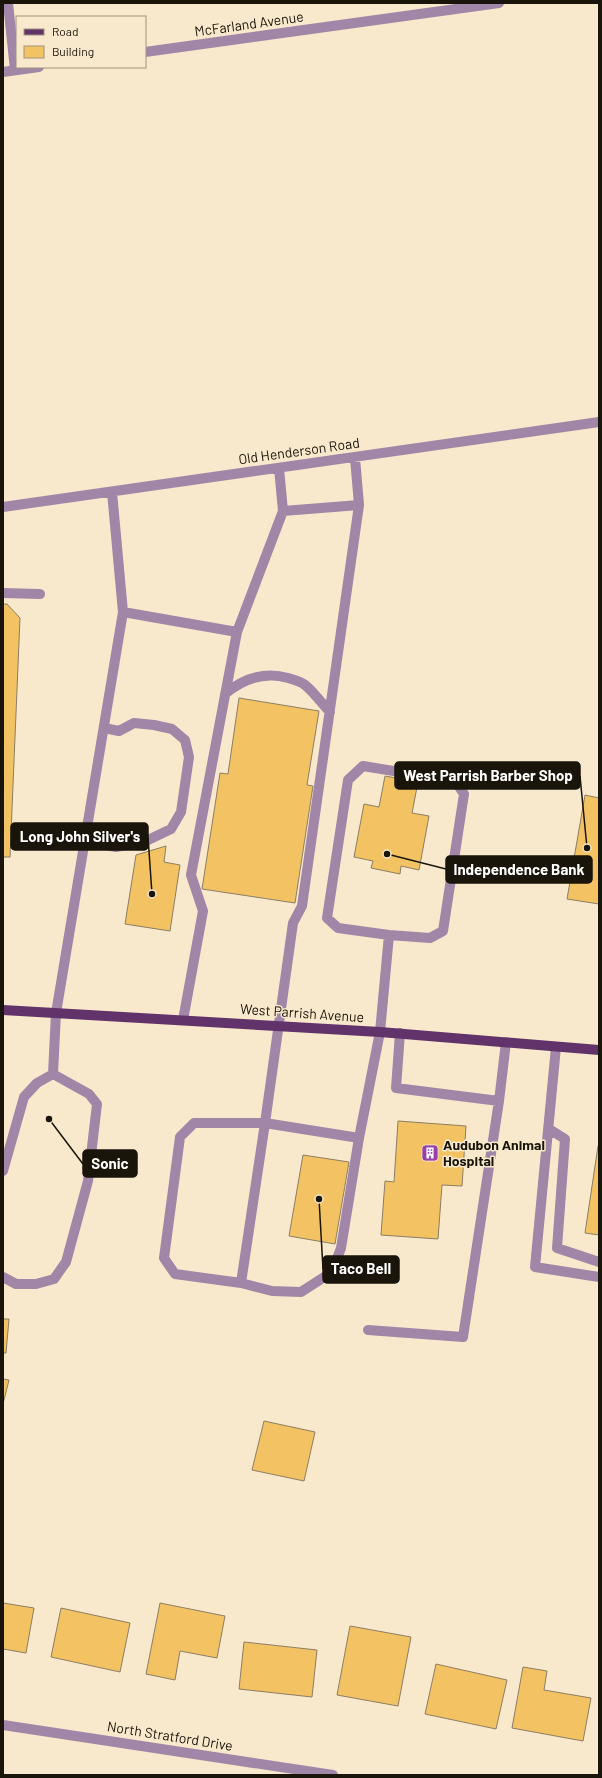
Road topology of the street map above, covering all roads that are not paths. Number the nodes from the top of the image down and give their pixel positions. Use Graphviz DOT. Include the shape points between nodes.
graph roads {
  1 [pos="8,3"];
  2 [pos="499,3"];
  3 [pos="146,52"];
  4 [pos="31,68"];
  5 [pos="15,70"];
  6 [pos="3,72"];
  7 [pos="599,422"];
  8 [pos="355,458"];
  9 [pos="279,468"];
  10 [pos="112,492"];
  11 [pos="359,505"];
  12 [pos="3,507"];
  13 [pos="283,511"];
  14 [pos="3,593"];
  15 [pos="40,594"];
  16 [pos="123,612"];
  17 [pos="238,632"];
  18 [pos="225,694"];
  19 [pos="330,712"];
  20 [pos="104,728"];
  21 [pos="85,841"];
  22 [pos="389,935"];
  23 [pos="3,1010"];
  24 [pos="56,1013"];
  25 [pos="183,1020"];
  26 [pos="278,1026"];
  27 [pos="380,1032"];
  28 [pos="400,1034"];
  29 [pos="506,1042"];
  30 [pos="556,1047"];
  31 [pos="599,1050"];
  32 [pos="53,1074"];
  33 [pos="499,1101"];
  34 [pos="265,1123"];
  35 [pos="548,1129"];
  36 [pos="359,1138"];
  37 [pos="3,1171"];
  38 [pos="599,1262"];
  39 [pos="3,1278"];
  40 [pos="599,1278"];
  41 [pos="241,1283"];
  42 [pos="368,1330"];
  43 [pos="3,1725"];
  44 [pos="333,1775"];
  1 -- 5 [label="street"];
  2 -- 3 [label="street, McFarland Avenue"];
  4 -- 5 [label="street"];
  5 -- 6 [label="street"];
  7 -- 8 [label="street, Old Henderson Road"];
  8 -- 9 [label="street, Old Henderson Road"];
  8 -- 11 [label="street"];
  9 -- 10 [label="street, Old Henderson Road"];
  9 -- 13 [label="street"];
  10 -- 12 [label="street, Old Henderson Road"];
  10 -- 16 [label="street"];
  11 -- 13 [label="street"];
  11 -- 19 [label="street"];
  13 -- 17 [label="street"];
  14 -- 15 [label="street"];
  16 -- 17 [label="street"];
  16 -- 20 [label="street"];
  17 -- 18 [label="street"];
  18 -- 19 [label="street" via="252,677 281,676 305,685"];
  18 -- 25 [label="street" via="191,875 203,911"];
  19 -- 26 [label="street" via="302,906 293,923"];
  20 -- 21 [label="street"];
  20 -- 21 [label="street" via="119,731 134,723 154,724 172,729 185,740 189,757 181,812 171,829 146,841 116,847"];
  21 -- 24 [label="street"];
  22 -- 22 [label="street" via="430,938 443,931 464,794 455,781 364,766 348,780 327,918 338,928"];
  22 -- 27 [label="street"];
  23 -- 24 [label="main road, West Parrish Avenue"];
  24 -- 25 [label="main road, West Parrish Avenue"];
  24 -- 32 [label="street"];
  25 -- 26 [label="main road, West Parrish Avenue"];
  26 -- 27 [label="main road, West Parrish Avenue"];
  26 -- 34 [label="street"];
  27 -- 28 [label="main road, West Parrish Avenue"];
  27 -- 36 [label="street"];
  28 -- 29 [label="main road, West Parrish Avenue"];
  28 -- 33 [label="street" via="396,1088"];
  29 -- 30 [label="main road, West Parrish Avenue"];
  29 -- 33 [label="street"];
  30 -- 31 [label="main road, West Parrish Avenue"];
  30 -- 35 [label="street"];
  32 -- 37 [label="street" via="37,1083 24,1097"];
  32 -- 39 [label="street" via="89,1094 96,1104 88,1181 66,1262 54,1279 36,1284 16,1284"];
  33 -- 42 [label="street" via="463,1337"];
  34 -- 36 [label="street"];
  34 -- 41 [label="street"];
  34 -- 41 [label="street" via="194,1123 180,1137 164,1258 175,1274"];
  35 -- 38 [label="street" via="566,1139 557,1248"];
  35 -- 40 [label="street" via="535,1267"];
  36 -- 41 [label="street" via="341,1248 332,1272 301,1292 272,1291"];
  43 -- 44 [label="street, North Stratford Drive"];
}
